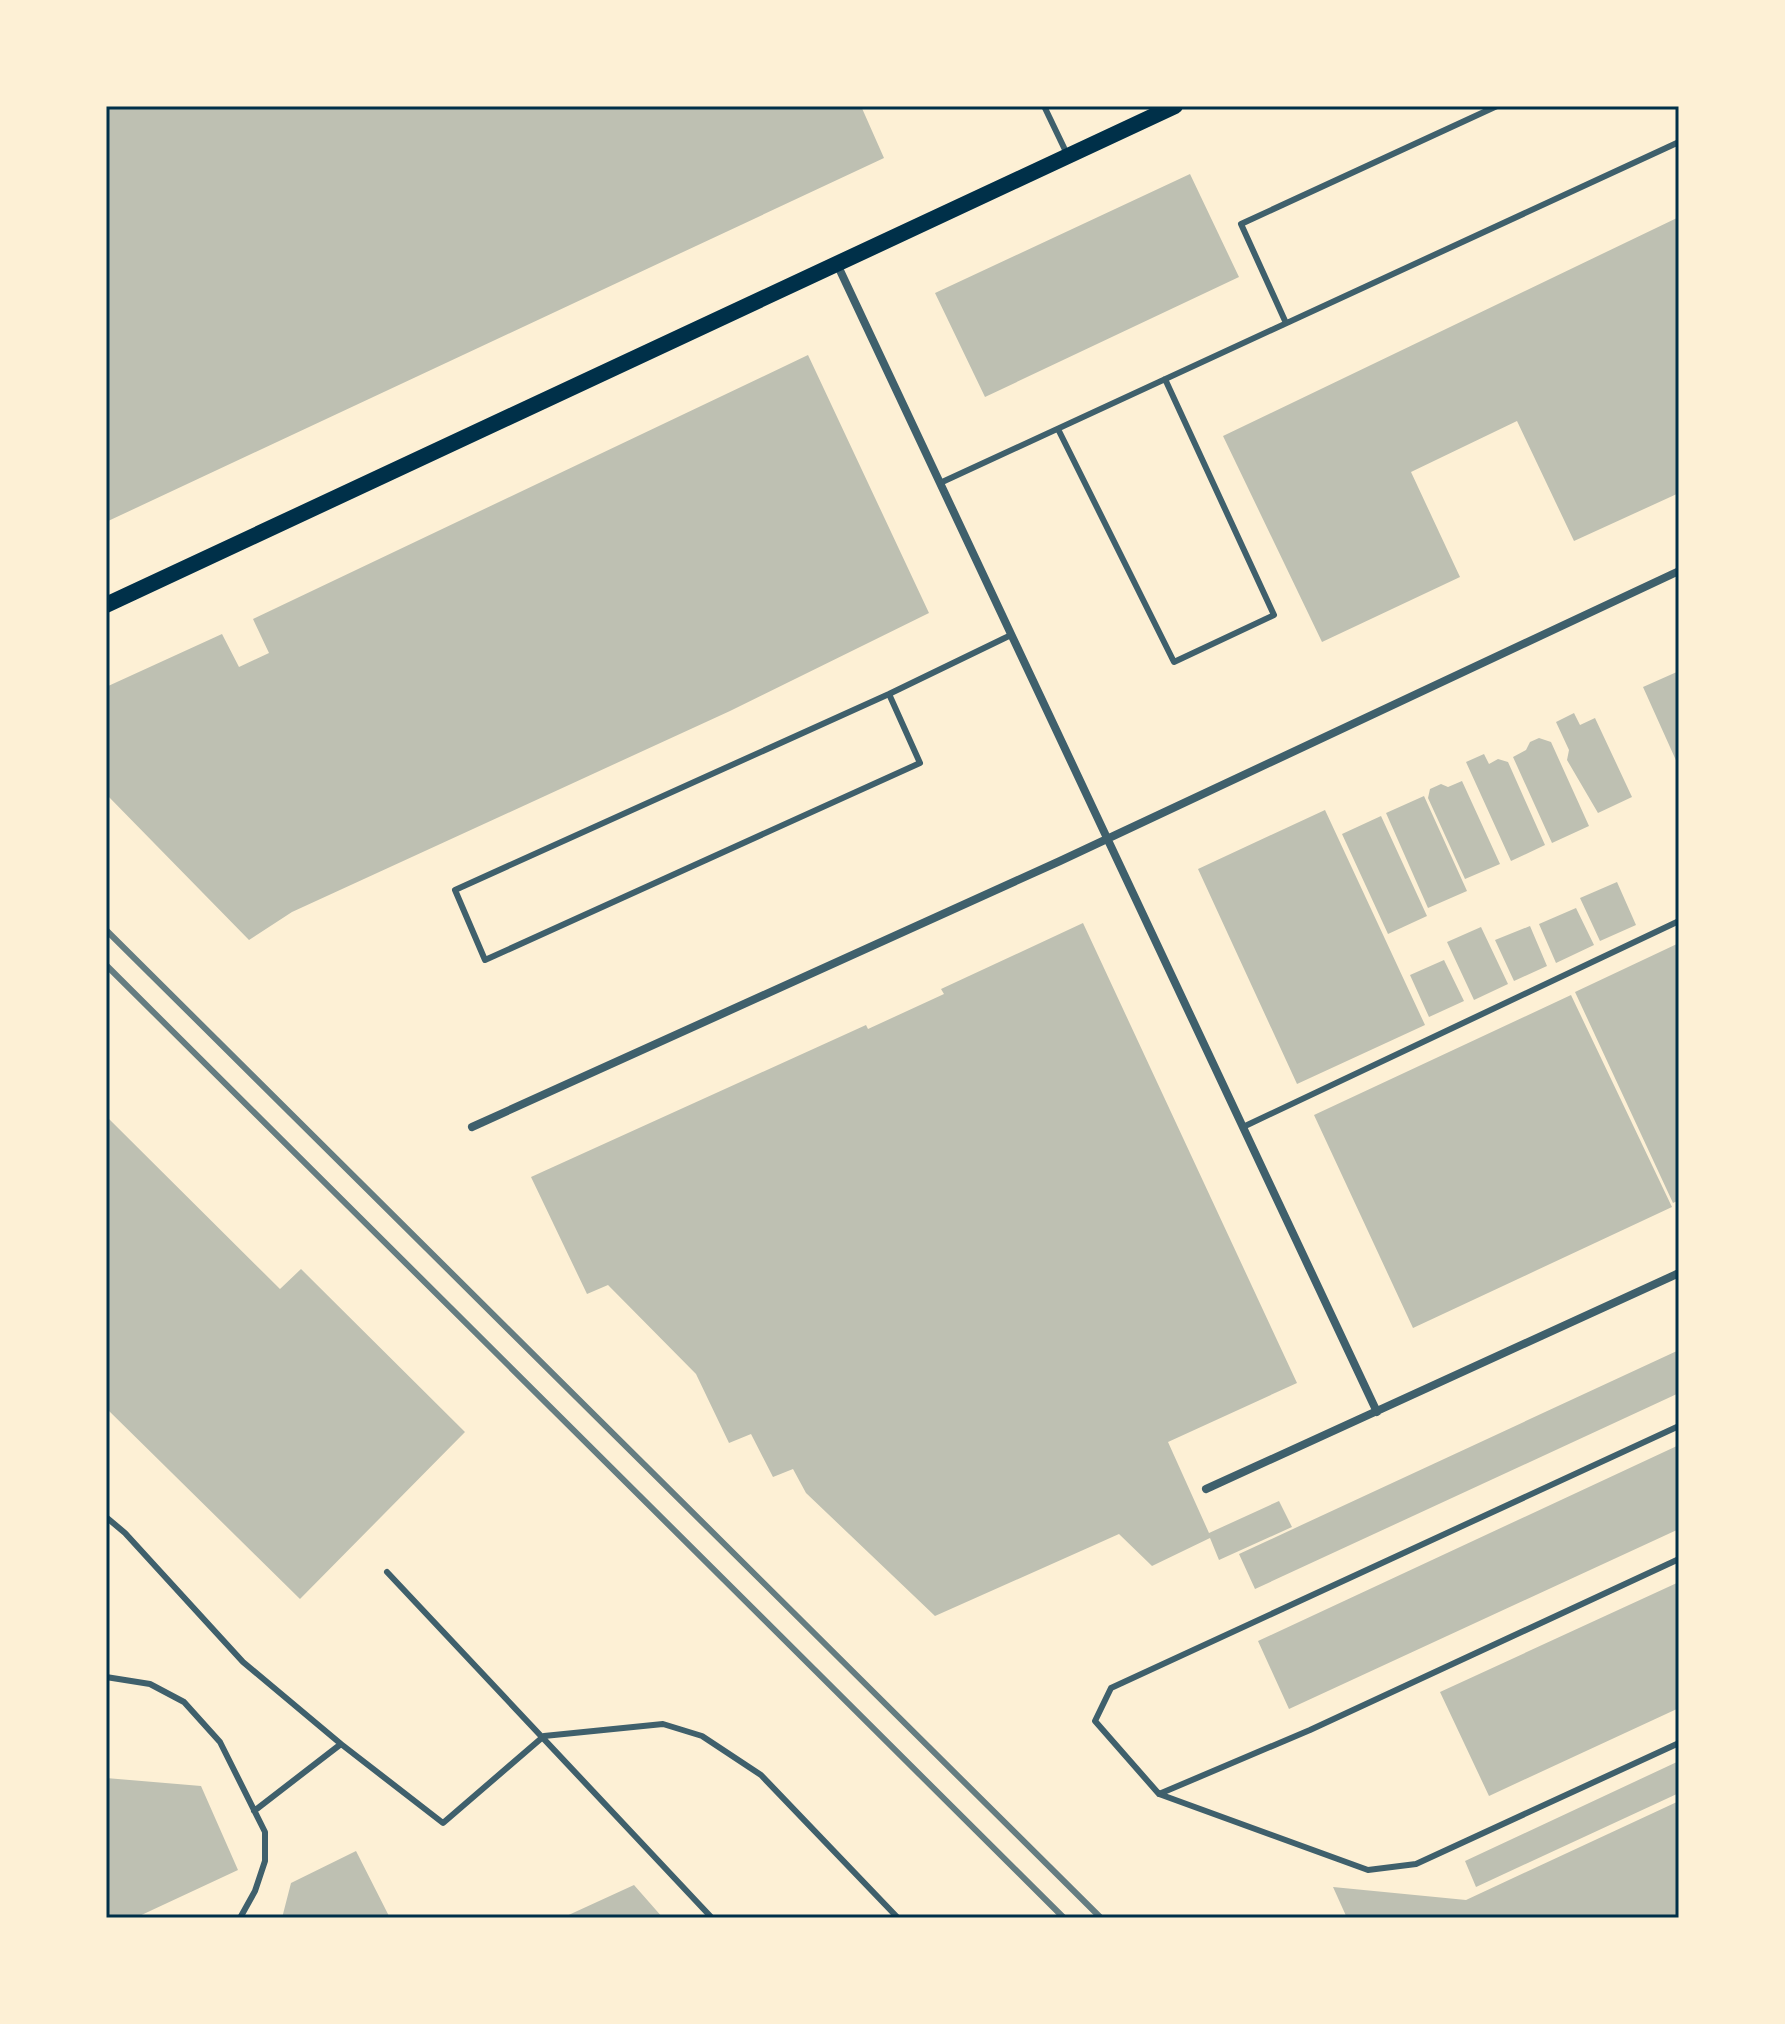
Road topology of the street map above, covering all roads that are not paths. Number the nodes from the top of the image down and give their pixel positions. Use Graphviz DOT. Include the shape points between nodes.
graph roads {
  1 [pos="1044,106"];
  2 [pos="1175,106"];
  3 [pos="1497,106"];
  4 [pos="1679,142"];
  5 [pos="1068,156"];
  6 [pos="837,264"];
  7 [pos="1286,323"];
  8 [pos="1165,379"];
  9 [pos="1058,429"];
  10 [pos="940,483"];
  11 [pos="1679,571"];
  12 [pos="106,605"];
  13 [pos="1011,635"];
  14 [pos="889,694"];
  15 [pos="1107,839"];
  16 [pos="1679,921"];
  17 [pos="472,1127"];
  18 [pos="1243,1127"];
  19 [pos="1679,1273"];
  20 [pos="1377,1412"];
  21 [pos="1679,1426"];
  22 [pos="1206,1489"];
  23 [pos="106,1517"];
  24 [pos="1679,1559"];
  25 [pos="387,1572"];
  26 [pos="106,1677"];
  27 [pos="544,1736"];
  28 [pos="1679,1743"];
  29 [pos="341,1744"];
  30 [pos="1159,1794"];
  31 [pos="254,1811"];
  32 [pos="240,1918"];
  33 [pos="712,1918"];
  34 [pos="898,1918"];
  1 -- 5 [label="lane"];
  2 -- 5 [label="main road"];
  3 -- 7 [label="lane" via="1241,224"];
  4 -- 7 [label="lane"];
  5 -- 6 [label="main road"];
  6 -- 10 [label="street"];
  6 -- 12 [label="main road"];
  7 -- 8 [label="lane"];
  8 -- 9 [label="lane"];
  8 -- 9 [label="lane" via="1274,615 1174,662"];
  9 -- 10 [label="lane"];
  10 -- 13 [label="street"];
  11 -- 15 [label="street"];
  13 -- 14 [label="lane"];
  13 -- 15 [label="street"];
  14 -- 14 [label="lane" via="455,890 485,960 920,763"];
  15 -- 17 [label="street"];
  15 -- 18 [label="street"];
  16 -- 18 [label="lane"];
  18 -- 20 [label="street"];
  19 -- 20 [label="street"];
  20 -- 22 [label="street"];
  21 -- 30 [label="lane" via="1111,1688 1095,1721"];
  23 -- 29 [label="lane" via="243,1662"];
  24 -- 30 [label="lane"];
  25 -- 27 [label="lane"];
  26 -- 31 [label="lane" via="150,1684 184,1702 220,1742"];
  27 -- 29 [label="lane" via="443,1823"];
  27 -- 33 [label="lane"];
  27 -- 34 [label="lane" via="663,1724 702,1736 761,1775"];
  28 -- 30 [label="lane" via="1416,1864 1368,1870"];
  29 -- 31 [label="lane"];
  31 -- 32 [label="lane" via="265,1832 265,1861"];
}
